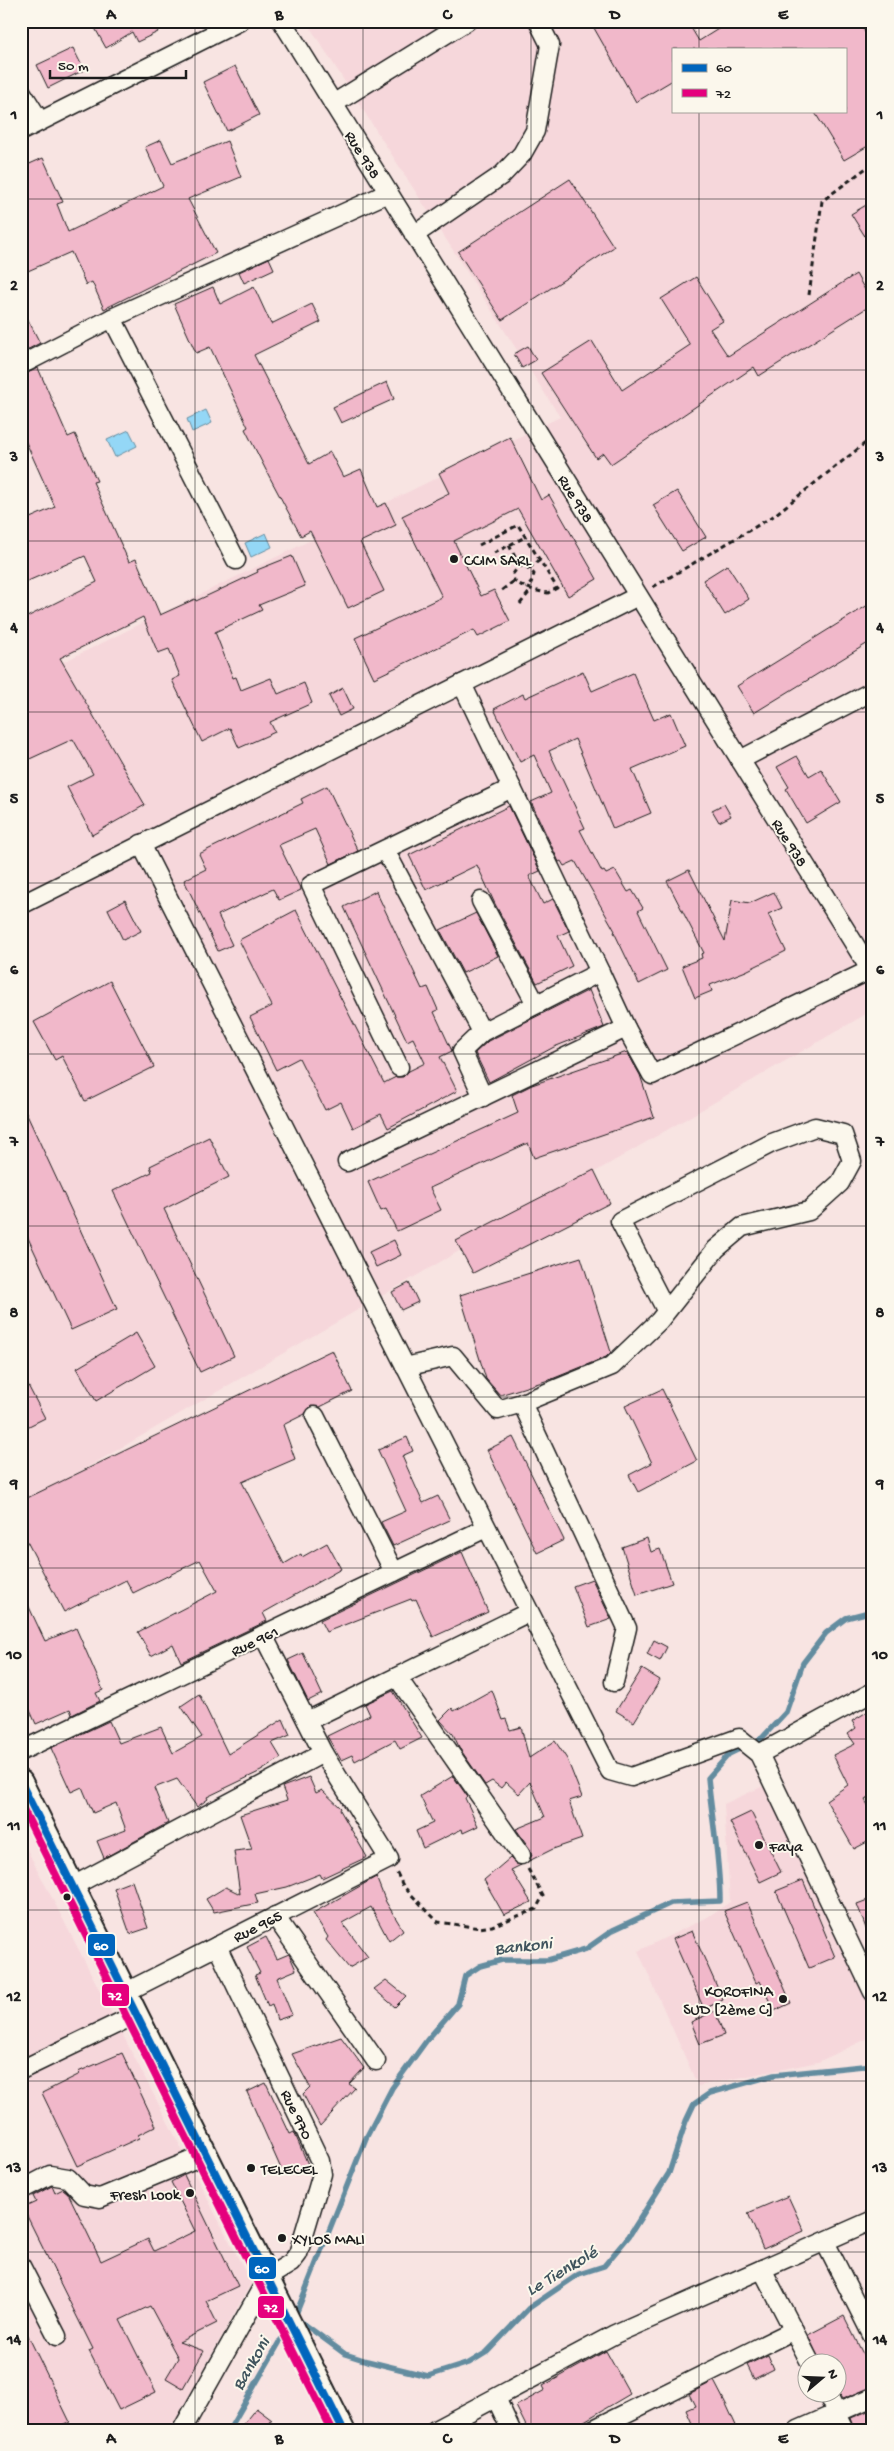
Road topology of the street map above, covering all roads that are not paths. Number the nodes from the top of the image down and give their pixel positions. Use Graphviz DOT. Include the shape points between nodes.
graph roads {
  1 [pos="240,21"];
  2 [pos="282,21"];
  3 [pos="467,21"];
  4 [pos="538,21"];
  5 [pos="21,91"];
  6 [pos="333,104"];
  7 [pos="40,121"];
  8 [pos="21,131"];
  9 [pos="388,193"];
  10 [pos="414,235"];
  11 [pos="112,318"];
  12 [pos="21,365"];
  13 [pos="236,560"];
  14 [pos="638,596"];
  15 [pos="462,684"];
  16 [pos="873,691"];
  17 [pos="740,760"];
  18 [pos="512,788"];
  19 [pos="142,844"];
  20 [pos="385,850"];
  21 [pos="481,901"];
  22 [pos="21,905"];
  23 [pos="600,972"];
  24 [pos="872,972"];
  25 [pos="536,1004"];
  26 [pos="626,1028"];
  27 [pos="482,1032"];
  28 [pos="399,1067"];
  29 [pos="483,1097"];
  30 [pos="347,1162"];
  31 [pos="666,1310"];
  32 [pos="406,1367"];
  33 [pos="522,1403"];
  34 [pos="315,1416"];
  35 [pos="486,1528"];
  36 [pos="394,1572"];
  37 [pos="529,1612"];
  38 [pos="263,1635"];
  39 [pos="397,1676"];
  40 [pos="614,1682"];
  41 [pos="873,1692"];
  42 [pos="307,1721"];
  43 [pos="21,1751"];
  44 [pos="323,1753"];
  45 [pos="759,1754"];
  46 [pos="21,1782"];
  47 [pos="521,1855"];
  48 [pos="73,1886"];
  49 [pos="275,1916"];
  50 [pos="217,1946"];
  51 [pos="126,1992"];
  52 [pos="873,1992"];
  53 [pos="137,2014"];
  54 [pos="376,2061"];
  55 [pos="21,2070"];
  56 [pos="207,2154"];
  57 [pos="21,2190"];
  58 [pos="873,2220"];
  59 [pos="824,2242"];
  60 [pos="21,2266"];
  61 [pos="762,2270"];
  62 [pos="268,2277"];
  63 [pos="794,2330"];
  64 [pos="56,2336"];
  65 [pos="873,2337"];
  66 [pos="806,2354"];
  67 [pos="873,2397"];
  68 [pos="496,2398"];
  69 [pos="833,2404"];
  70 [pos="837,2412"];
  71 [pos="182,2430"];
  72 [pos="343,2430"];
  73 [pos="435,2430"];
  74 [pos="511,2430"];
  75 [pos="592,2430"];
  76 [pos="798,2430"];
  77 [pos="845,2430"];
  1 -- 7 [label="street"];
  2 -- 6 [label="street, Rue 938"];
  3 -- 6 [label="street"];
  4 -- 10 [label="street" via="550,45 535,132 522,154 502,175"];
  5 -- 7 [label="street"];
  6 -- 9 [label="street, Rue 938"];
  7 -- 8 [label="street"];
  9 -- 10 [label="street, Rue 938"];
  9 -- 11 [label="street"];
  10 -- 14 [label="street, Rue 938"];
  11 -- 12 [label="street"];
  11 -- 13 [label="street"];
  14 -- 15 [label="street"];
  14 -- 17 [label="street, Rue 938"];
  15 -- 18 [label="street"];
  15 -- 19 [label="street"];
  16 -- 17 [label="street"];
  17 -- 24 [label="street, Rue 938"];
  18 -- 20 [label="street"];
  18 -- 23 [label="street"];
  19 -- 22 [label="street"];
  19 -- 32 [label="street"];
  20 -- 27 [label="street"];
  20 -- 28 [label="street" via="311,885"];
  21 -- 25 [label="street"];
  23 -- 25 [label="street"];
  23 -- 26 [label="street"];
  24 -- 26 [label="street" via="652,1075"];
  25 -- 27 [label="street"];
  26 -- 29 [label="street"];
  27 -- 29 [label="street" via="462,1051"];
  29 -- 30 [label="street"];
  31 -- 31 [label="street" via="716,1249 742,1227 809,1211 840,1183 852,1161 843,1134 814,1127 780,1140 620,1221"];
  31 -- 33 [label="street" via="612,1366"];
  32 -- 33 [label="street" via="453,1356 498,1410"];
  32 -- 35 [label="street"];
  33 -- 40 [label="street" via="626,1628"];
  34 -- 36 [label="street"];
  35 -- 36 [label="street, Rue 961"];
  35 -- 37 [label="street"];
  36 -- 38 [label="street, Rue 961"];
  37 -- 39 [label="street"];
  37 -- 45 [label="street" via="610,1771 631,1777 739,1738"];
  38 -- 42 [label="street"];
  38 -- 43 [label="street, Rue 961"];
  39 -- 42 [label="street"];
  39 -- 47 [label="street"];
  41 -- 45 [label="street"];
  42 -- 44 [label="street"];
  44 -- 48 [label="street"];
  44 -- 49 [label="street, Rue 965" via="389,1859"];
  45 -- 52 [label="street"];
  46 -- 48 [label="main road"];
  48 -- 51 [label="main road"];
  49 -- 50 [label="street, Rue 965"];
  49 -- 54 [label="street"];
  50 -- 51 [label="street, Rue 965"];
  50 -- 62 [label="street, Rue 970" via="320,2161 322,2174 298,2254 291,2264"];
  51 -- 53 [label="main road"];
  53 -- 55 [label="street"];
  53 -- 56 [label="main road"];
  56 -- 57 [label="street" via="100,2198 84,2194 68,2178 50,2175"];
  56 -- 62 [label="main road"];
  58 -- 59 [label="street"];
  59 -- 61 [label="street"];
  59 -- 65 [label="street"];
  60 -- 64 [label="street"];
  61 -- 63 [label="street"];
  61 -- 68 [label="street" via="615,2334"];
  62 -- 71 [label="street"];
  62 -- 72 [label="main road"];
  63 -- 66 [label="street"];
  63 -- 75 [label="street"];
  67 -- 70 [label="street"];
  68 -- 73 [label="street"];
  68 -- 74 [label="street"];
  69 -- 70 [label="street"];
  70 -- 76 [label="street"];
  70 -- 77 [label="street"];
}
